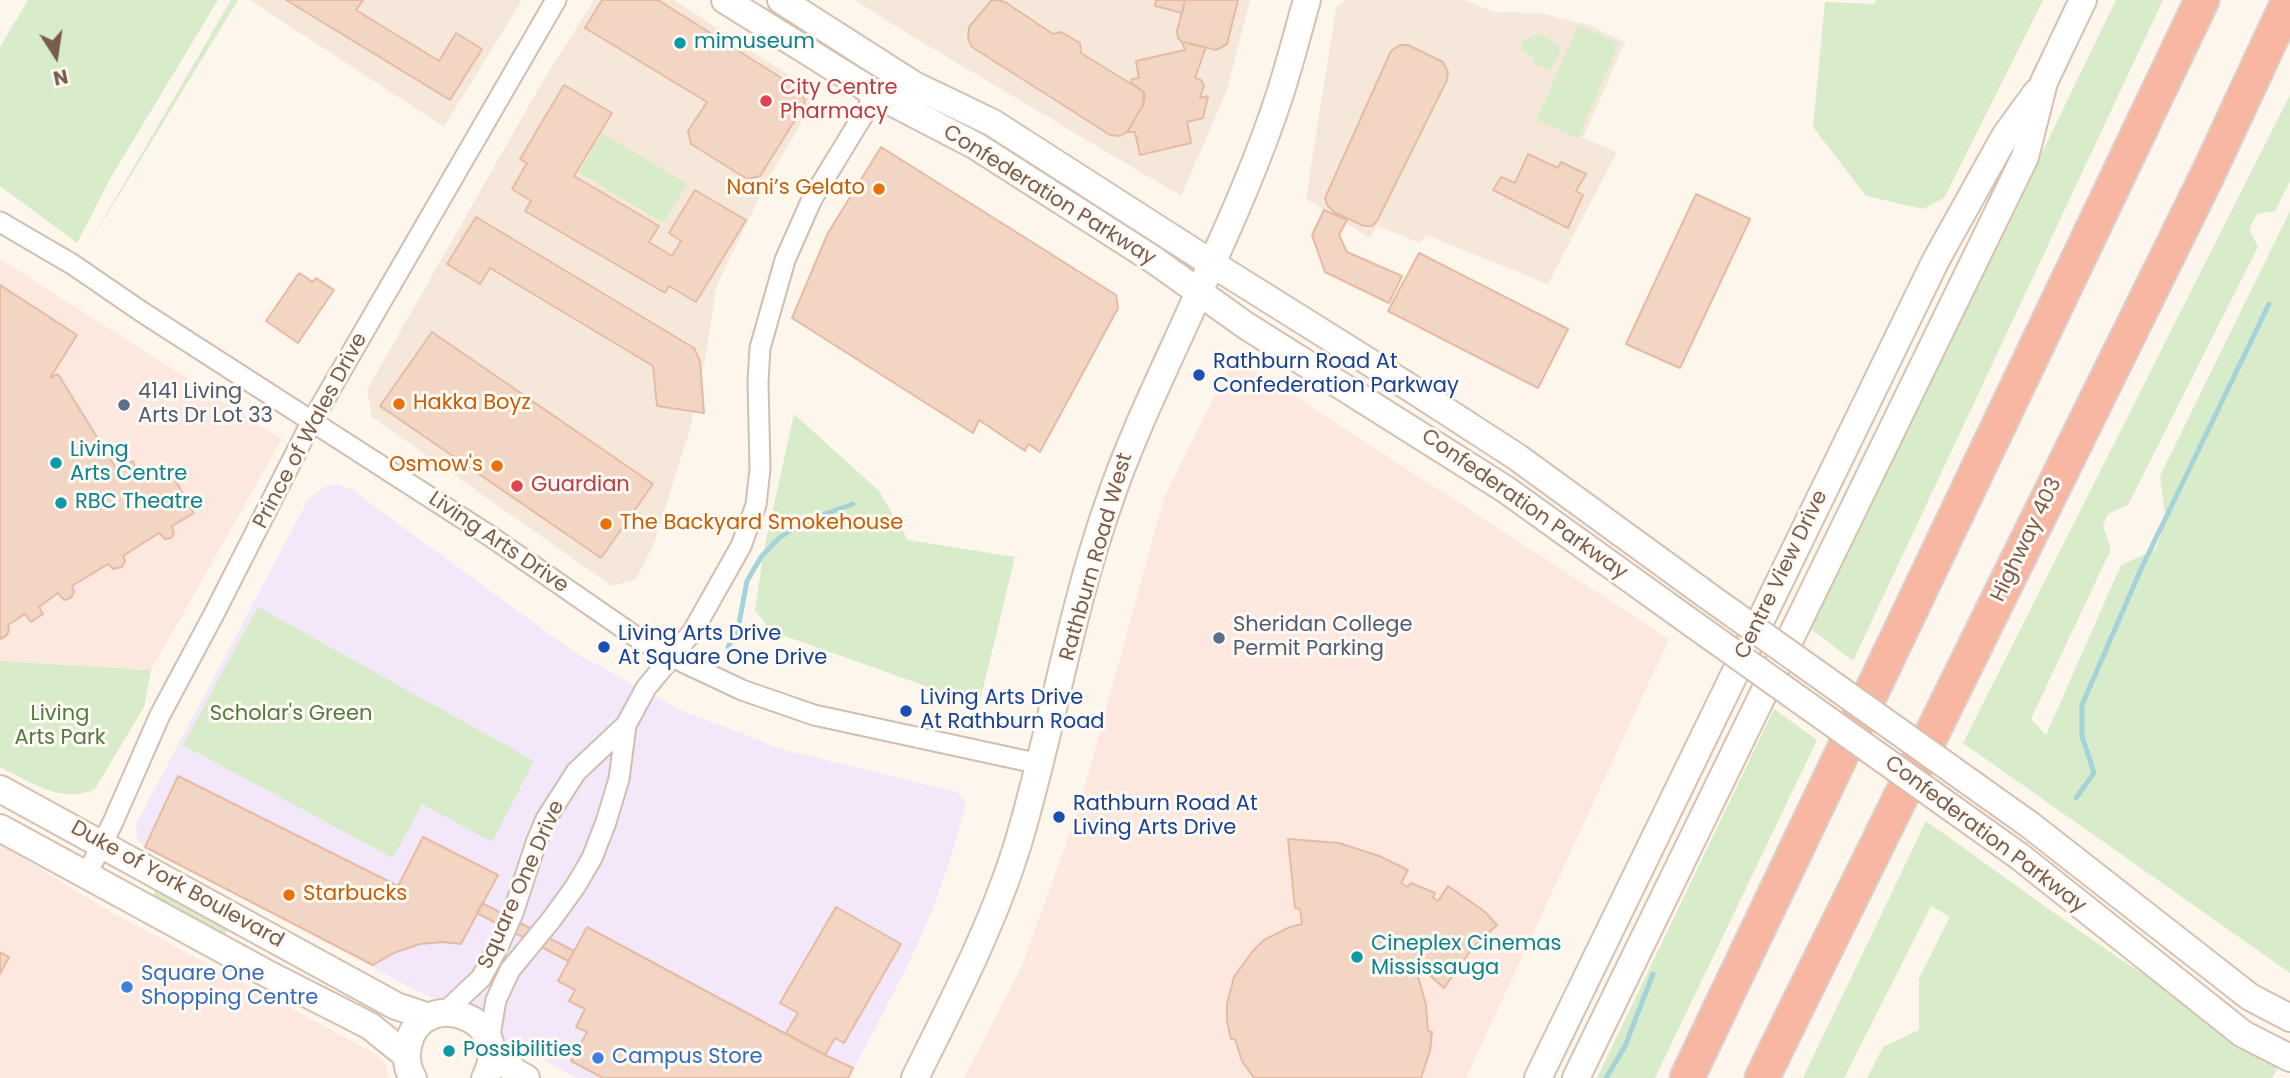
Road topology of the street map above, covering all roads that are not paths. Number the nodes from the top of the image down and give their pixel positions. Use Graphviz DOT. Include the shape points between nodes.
graph roads {
  1 [pos="556,0"];
  2 [pos="725,0"];
  3 [pos="781,0"];
  4 [pos="1307,0"];
  5 [pos="2083,0"];
  6 [pos="2202,0"];
  7 [pos="2289,0"];
  8 [pos="2290,30"];
  9 [pos="2044,82"];
  10 [pos="876,94"];
  11 [pos="2208,174"];
  12 [pos="0,222"];
  13 [pos="1211,263"];
  14 [pos="1199,293"];
  15 [pos="312,421"];
  16 [pos="673,657"];
  17 [pos="626,725"];
  18 [pos="1040,764"];
  19 [pos="0,789"];
  20 [pos="0,828"];
  21 [pos="102,844"];
  22 [pos="87,874"];
  23 [pos="437,1015"];
  24 [pos="2290,1018"];
  25 [pos="489,1057"];
  26 [pos="2290,1058"];
  27 [pos="410,1067"];
  28 [pos="526,1078"];
  29 [pos="915,1078"];
  30 [pos="1538,1078"];
  31 [pos="1576,1078"];
  32 [pos="1687,1078"];
  33 [pos="1762,1078"];
  1 -- 15 [label="street, Prince of Wales Drive"];
  2 -- 10 [label="street, Confederation Parkway"];
  3 -- 13 [label="street, Confederation Parkway" via="914,85 993,123"];
  4 -- 13 [label="street, Rathburn Road West" via="1279,96"];
  5 -- 9 [label="street, Centre View Drive"];
  6 -- 32 [label="highway"];
  7 -- 11 [label="highway, Highway 403"];
  8 -- 11 [label="highway"];
  9 -- 30 [label="street, Centre View Drive" via="2005,136 1936,260"];
  9 -- 31 [label="street, Centre View Drive" via="2025,157"];
  10 -- 14 [label="street, Confederation Parkway" via="976,146"];
  10 -- 16 [label="street, Square One Drive" via="812,199 785,260 760,348 756,505 741,546"];
  11 -- 33 [label="highway, Highway 403"];
  12 -- 15 [label="street, Living Arts Drive"];
  13 -- 14 [label="street, Rathburn Road West"];
  13 -- 24 [label="street, Confederation Parkway, bridge" via="1506,450 2030,825 2250,997"];
  14 -- 18 [label="street, Rathburn Road West" via="1134,433 1107,507"];
  14 -- 26 [label="street, Confederation Parkway, bridge" via="1505,489 2019,856 2243,1034"];
  15 -- 16 [label="street, Living Arts Drive" via="639,639"];
  15 -- 21 [label="street, Prince of Wales Drive" via="160,715"];
  16 -- 17 [label="street, Square One Drive" via="646,688"];
  16 -- 18 [label="street, Living Arts Drive" via="742,690 814,715"];
  17 -- 23 [label="street, Square One Drive" via="576,772 546,819 513,913 481,978"];
  17 -- 25 [label="street, Square One Drive" via="619,779 592,858 563,905 510,970 496,1000"];
  18 -- 29 [label="street, Rathburn Road West" via="1003,885"];
  19 -- 21 [label="street, Duke of York Boulevard"];
  20 -- 22 [label="street, Duke of York Boulevard"];
  21 -- 22 [label="street, Prince of Wales Drive"];
  21 -- 23 [label="street, Duke of York Boulevard" via="396,1006"];
  22 -- 27 [label="street, Duke of York Boulevard" via="370,1026"];
  23 -- 25 [label="street, Duke of York Boulevard" via="458,1013 472,1019 482,1028"];
  23 -- 27 [label="street" via="417,1027 409,1040"];
  25 -- 28 [label="street"];
}
